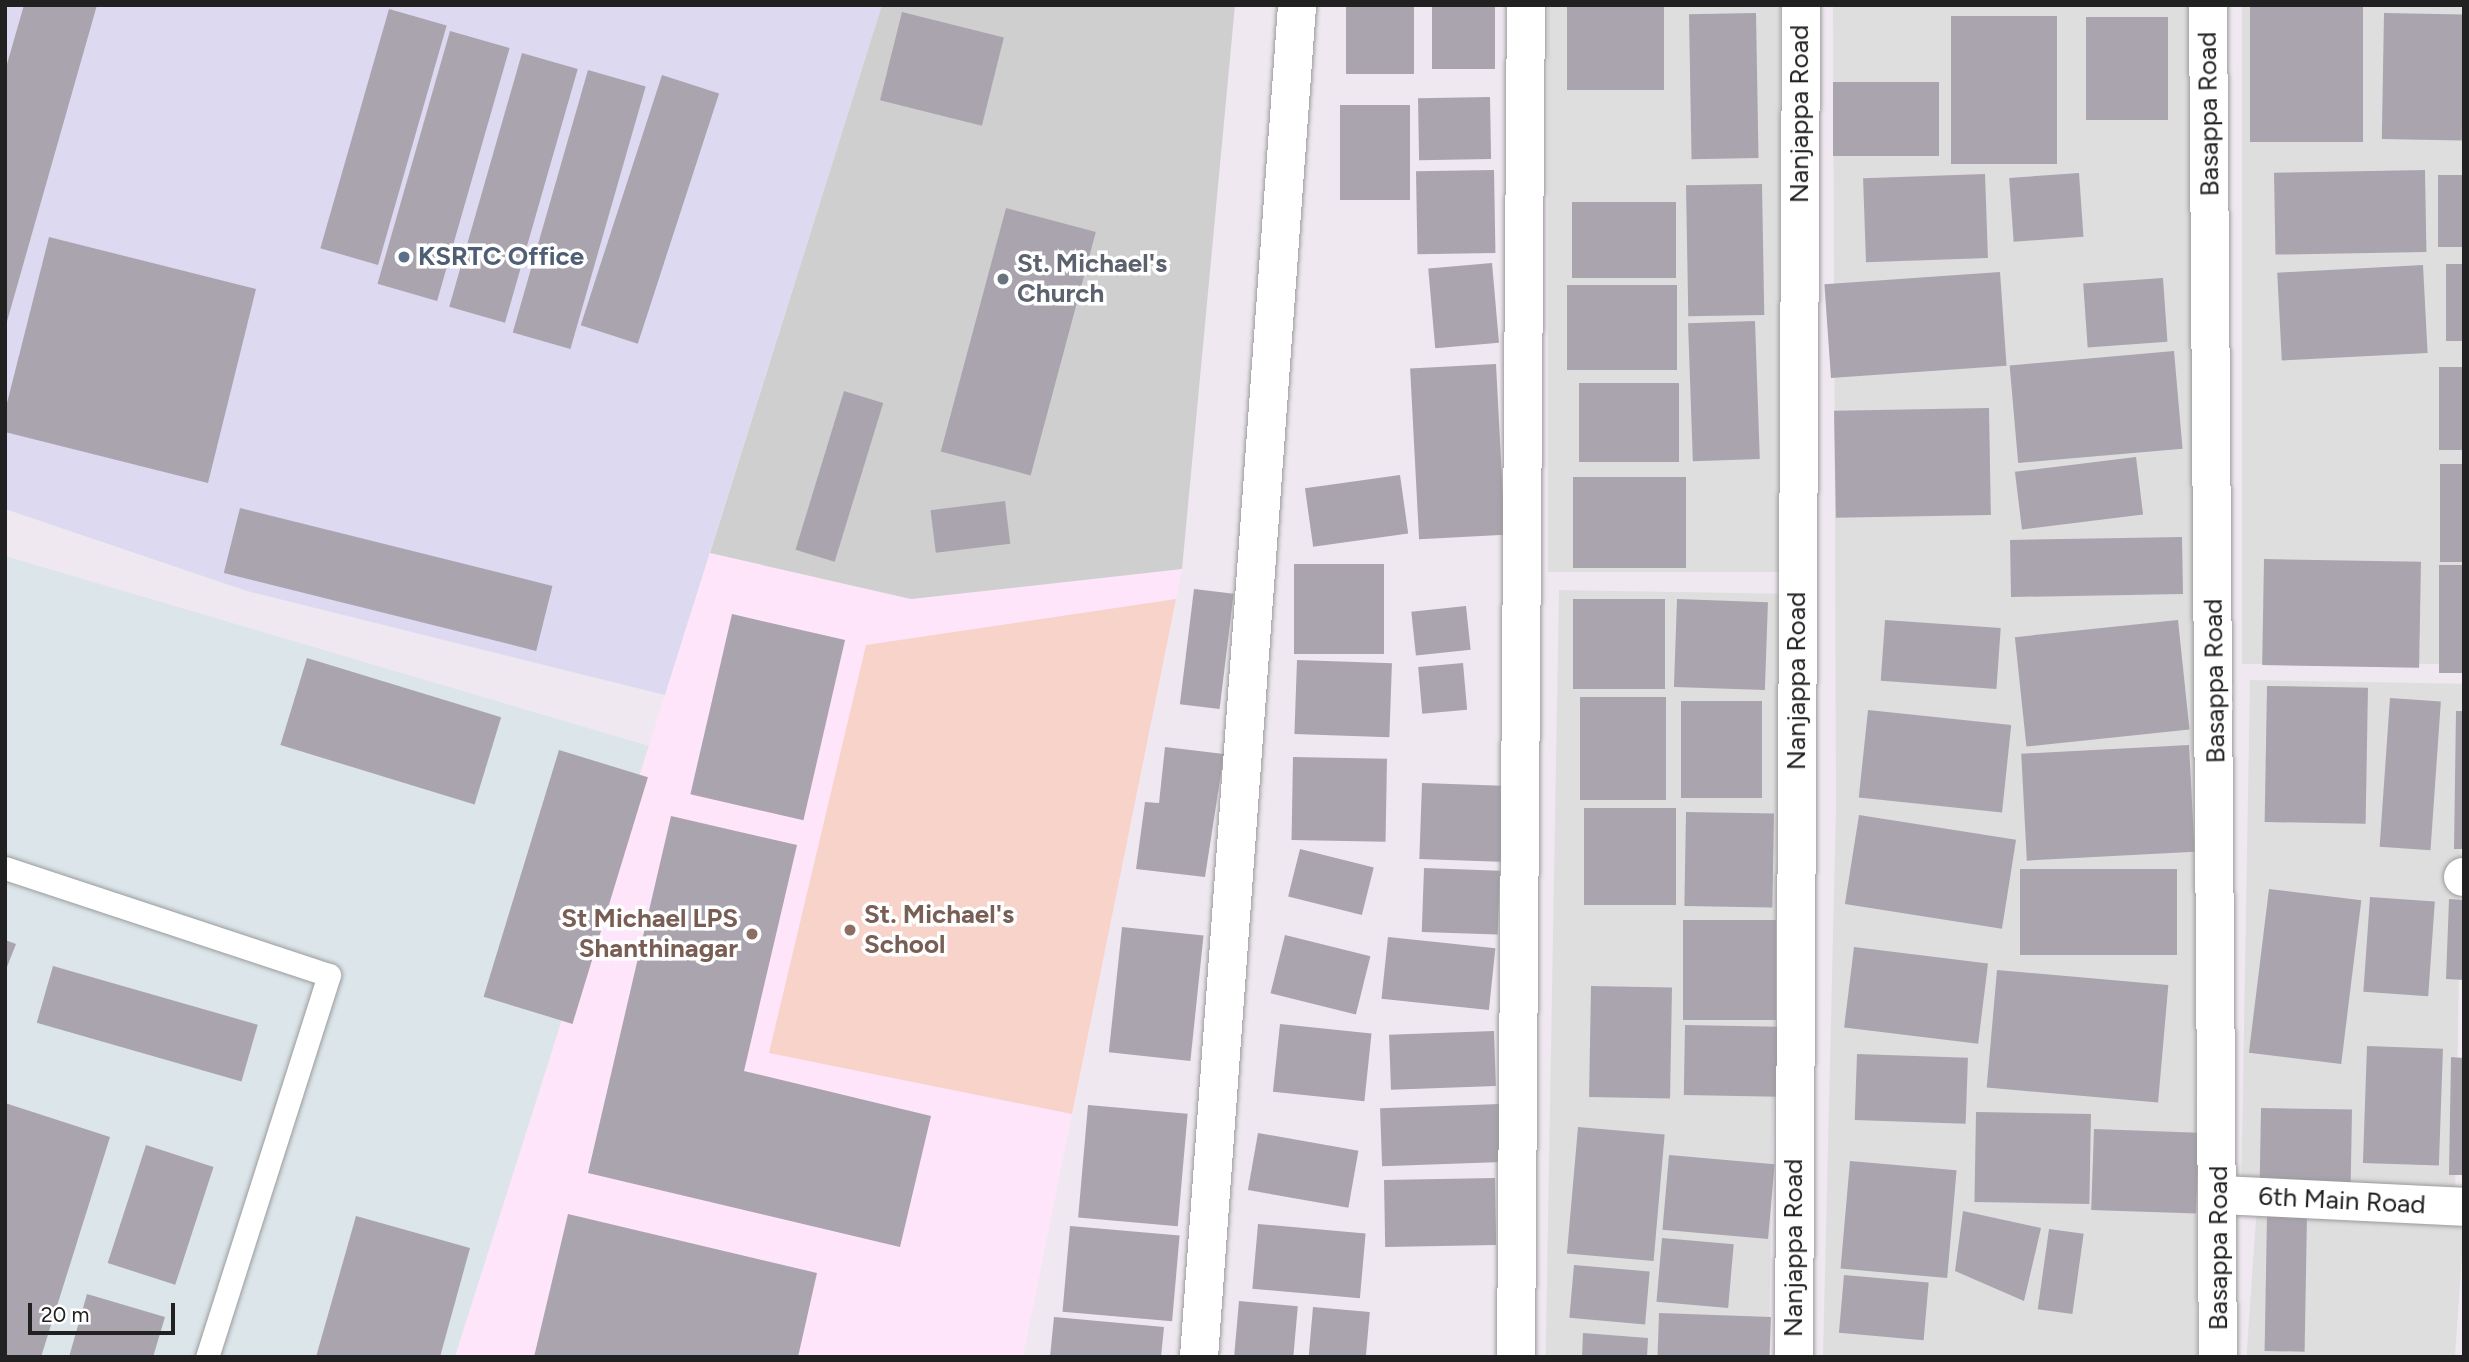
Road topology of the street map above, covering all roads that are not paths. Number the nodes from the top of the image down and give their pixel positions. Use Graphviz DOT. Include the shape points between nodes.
graph roads {
  1 [pos="1297,5"];
  2 [pos="1526,5"];
  3 [pos="1801,5"];
  4 [pos="2208,5"];
  5 [pos="5,868"];
  6 [pos="2220,1195"];
  7 [pos="2464,1207"];
  8 [pos="207,1357"];
  9 [pos="1199,1357"];
  10 [pos="1516,1357"];
  11 [pos="1794,1357"];
  12 [pos="2218,1357"];
  1 -- 9 [label="street"];
  2 -- 10 [label="street"];
  3 -- 11 [label="street, Nanjappa Road"];
  4 -- 6 [label="street, Basappa Road"];
  5 -- 8 [label="lane" via="329,975"];
  6 -- 7 [label="street, 6th Main Road"];
  6 -- 12 [label="street, Basappa Road"];
}
